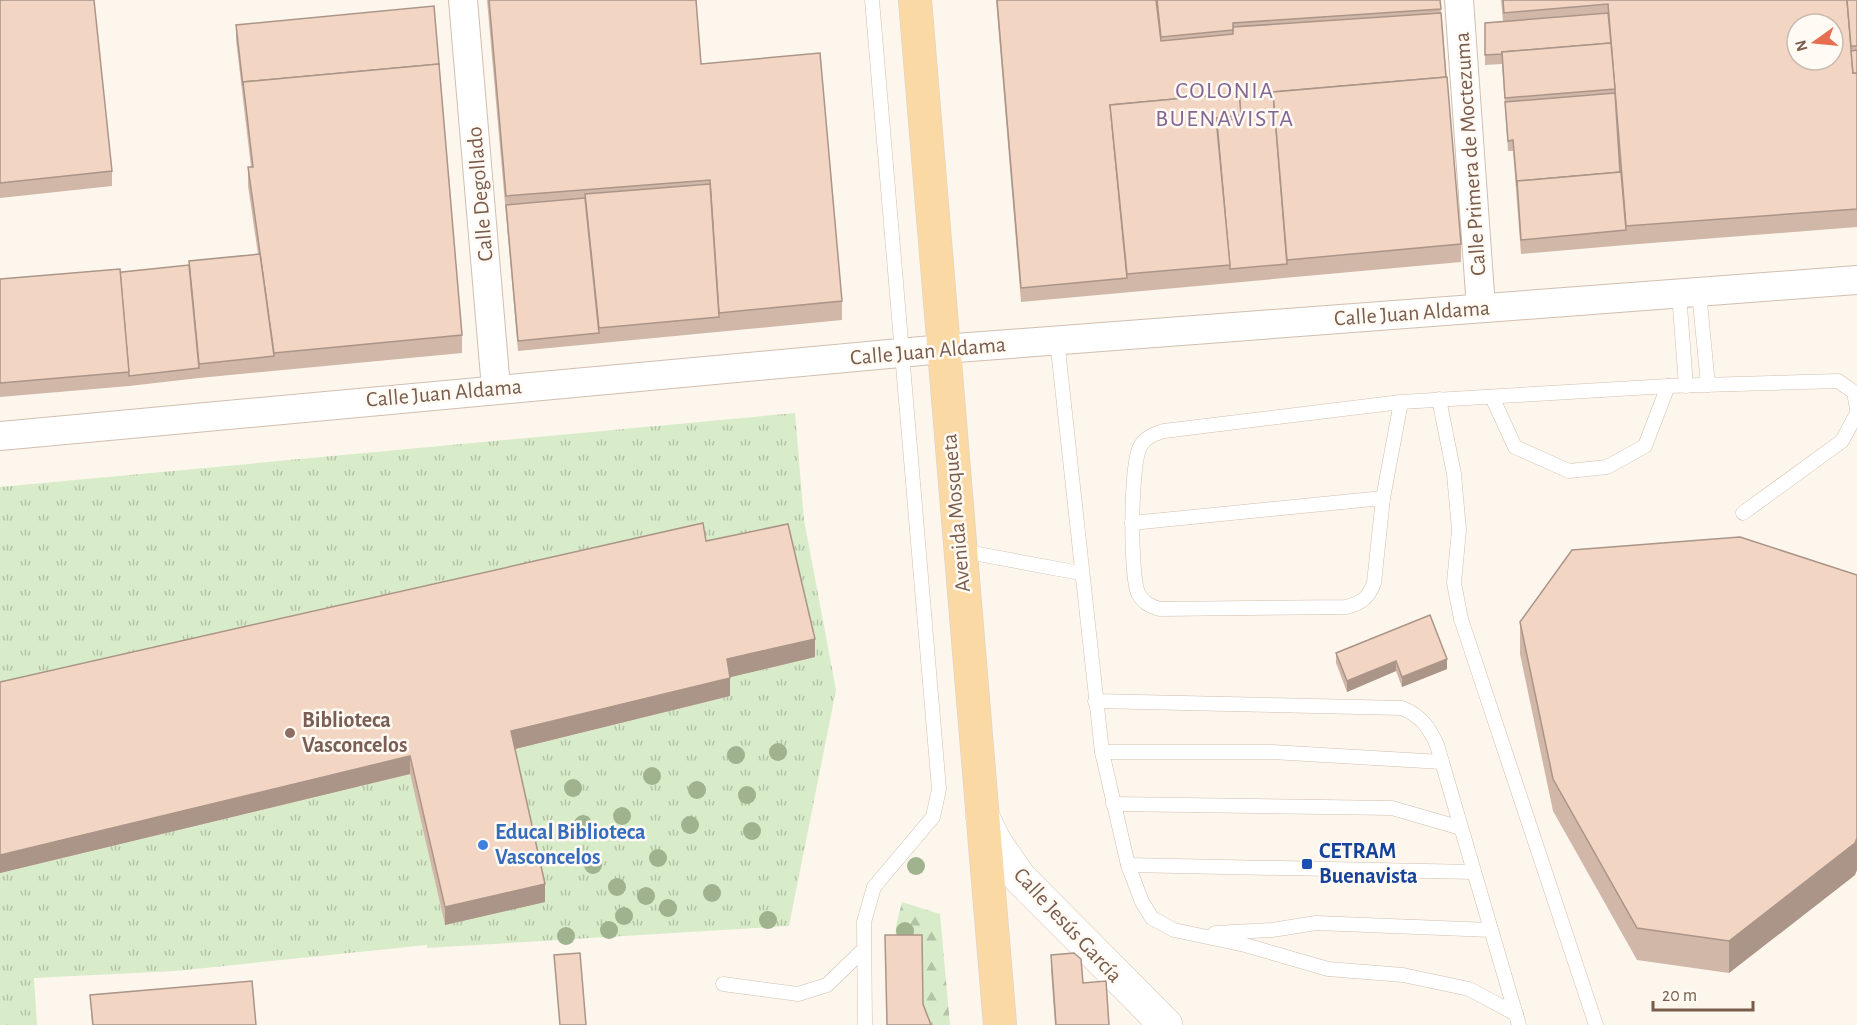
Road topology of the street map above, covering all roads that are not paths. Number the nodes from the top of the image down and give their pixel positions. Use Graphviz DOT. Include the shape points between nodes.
graph roads {
  1 [pos="463,0"];
  2 [pos="872,0"];
  3 [pos="915,0"];
  4 [pos="1459,0"];
  5 [pos="1857,280"];
  6 [pos="1689,293"];
  7 [pos="1481,308"];
  8 [pos="1057,340"];
  9 [pos="943,349"];
  10 [pos="901,353"];
  11 [pos="1708,385"];
  12 [pos="1668,386"];
  13 [pos="1686,386"];
  14 [pos="496,388"];
  15 [pos="1492,397"];
  16 [pos="1439,399"];
  17 [pos="1401,402"];
  18 [pos="1857,411"];
  19 [pos="0,436"];
  20 [pos="1383,498"];
  21 [pos="1743,513"];
  22 [pos="1132,523"];
  23 [pos="960,551"];
  24 [pos="1080,573"];
  25 [pos="1095,701"];
  26 [pos="1102,752"];
  27 [pos="1442,762"];
  28 [pos="1113,804"];
  29 [pos="982,815"];
  30 [pos="1461,828"];
  31 [pos="1128,864"];
  32 [pos="1474,872"];
  33 [pos="1491,930"];
  34 [pos="1196,934"];
  35 [pos="862,951"];
  36 [pos="723,984"];
  37 [pos="1518,1019"];
  38 [pos="865,1025"];
  39 [pos="1000,1025"];
  40 [pos="1166,1025"];
  41 [pos="1596,1025"];
  1 -- 14 [label="street, Calle Degollado"];
  2 -- 10 [label="lane"];
  3 -- 9 [label="main road, Avenida Mosqueta"];
  4 -- 7 [label="street, Calle Primera de Moctezuma"];
  5 -- 6 [label="street, Calle Juan Aldama"];
  6 -- 7 [label="street, Calle Juan Aldama"];
  6 -- 11 [label="lane"];
  6 -- 13 [label="lane"];
  7 -- 8 [label="street, Calle Juan Aldama"];
  8 -- 9 [label="street, Calle Juan Aldama"];
  8 -- 24 [label="lane"];
  9 -- 10 [label="street, Calle Juan Aldama"];
  9 -- 23 [label="main road, Avenida Mosqueta"];
  10 -- 14 [label="street, Calle Juan Aldama"];
  10 -- 35 [label="lane" via="939,789 933,817 874,886 864,922"];
  11 -- 13 [label="lane"];
  11 -- 18 [label="lane" via="1838,381 1854,392"];
  12 -- 13 [label="lane"];
  12 -- 15 [label="lane"];
  12 -- 15 [label="lane" via="1645,446 1607,467 1569,471 1515,447"];
  14 -- 19 [label="street, Calle Juan Aldama"];
  15 -- 16 [label="lane"];
  16 -- 17 [label="lane"];
  16 -- 41 [label="lane" via="1460,530 1454,583 1461,619"];
  17 -- 20 [label="lane"];
  17 -- 22 [label="lane" via="1151,435 1136,457"];
  18 -- 21 [label="lane" via="1842,441"];
  20 -- 22 [label="lane"];
  20 -- 22 [label="lane" via="1374,583 1369,596 1346,607 1160,609 1147,604 1135,583"];
  23 -- 24 [label="lane"];
  23 -- 29 [label="main road, Avenida Mosqueta"];
  24 -- 25 [label="lane"];
  25 -- 26 [label="lane"];
  25 -- 27 [label="lane" via="1402,708 1417,714 1429,728"];
  26 -- 27 [label="lane" via="1272,752"];
  26 -- 28 [label="lane"];
  27 -- 30 [label="lane"];
  28 -- 30 [label="lane" via="1392,808"];
  28 -- 31 [label="lane"];
  29 -- 39 [label="main road, Avenida Mosqueta"];
  29 -- 40 [label="street, Calle Jesús García" via="1020,878"];
  30 -- 32 [label="lane"];
  31 -- 32 [label="lane"];
  31 -- 34 [label="lane" via="1152,918 1174,930"];
  32 -- 33 [label="lane"];
  33 -- 34 [label="lane" via="1316,923"];
  33 -- 37 [label="lane"];
  34 -- 37 [label="lane" via="1328,969 1403,975 1469,989"];
  35 -- 36 [label="lane" via="827,985 798,994"];
  35 -- 38 [label="lane"];
}
